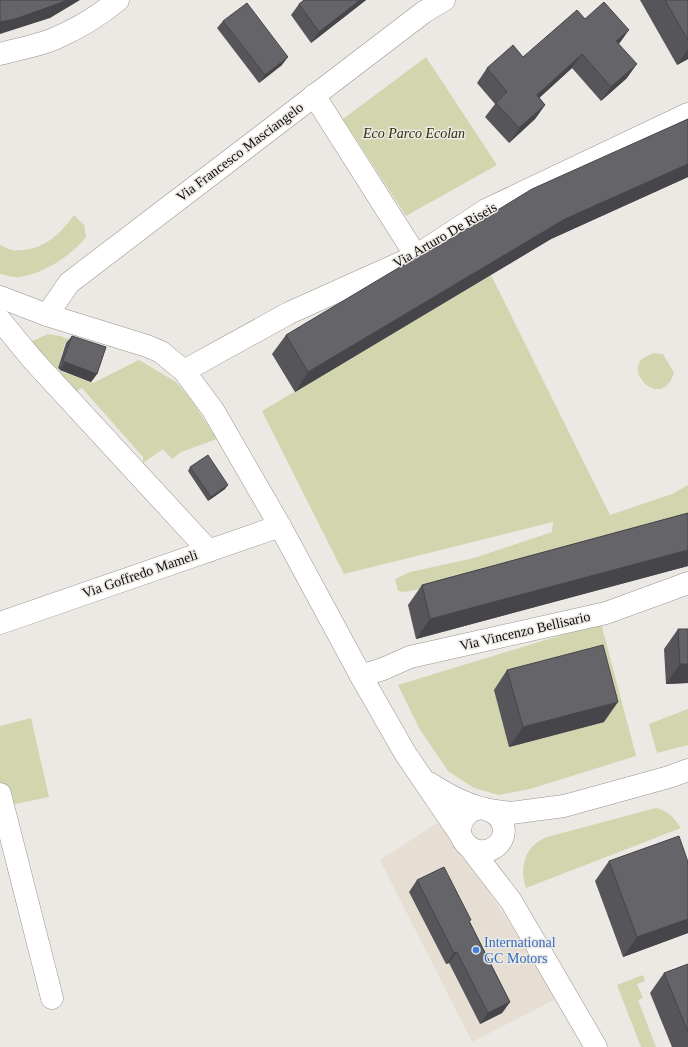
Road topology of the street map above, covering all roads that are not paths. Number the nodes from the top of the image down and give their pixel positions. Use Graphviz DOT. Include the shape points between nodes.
graph roads {
  1 [pos="118,0"];
  2 [pos="444,0"];
  3 [pos="0,54"];
  4 [pos="314,95"];
  5 [pos="688,114"];
  6 [pos="416,256"];
  7 [pos="0,297"];
  8 [pos="47,315"];
  9 [pos="0,320"];
  10 [pos="184,371"];
  11 [pos="280,526"];
  12 [pos="209,551"];
  13 [pos="688,583"];
  14 [pos="0,623"];
  15 [pos="361,676"];
  16 [pos="688,770"];
  17 [pos="422,777"];
  18 [pos="0,794"];
  19 [pos="564,806"];
  20 [pos="485,809"];
  21 [pos="466,842"];
  22 [pos="500,842"];
  23 [pos="511,901"];
  24 [pos="52,998"];
  25 [pos="596,1047"];
  1 -- 3 [label="street" via="79,27 53,39"];
  2 -- 4 [label="street, Via Francesco Masciangelo" via="424,12"];
  4 -- 6 [label="street"];
  4 -- 8 [label="street, Via Francesco Masciangelo" via="69,283"];
  5 -- 6 [label="street, Via Arturo De Riseis" via="486,210"];
  6 -- 10 [label="street, Via Arturo De Riseis" via="289,314"];
  7 -- 8 [label="street"];
  8 -- 10 [label="street" via="147,346 161,352"];
  9 -- 12 [label="street" via="33,360"];
  10 -- 11 [label="street" via="213,410"];
  11 -- 12 [label="street, Via Goffredo Mameli"];
  11 -- 15 [label="street"];
  12 -- 14 [label="street, Via Goffredo Mameli"];
  13 -- 15 [label="street, Via Vincenzo Bellisario" via="606,613 410,657"];
  15 -- 17 [label="street" via="405,753"];
  16 -- 19 [label="street"];
  17 -- 20 [label="street" via="445,794"];
  17 -- 21 [label="street"];
  18 -- 24 [label="street"];
  19 -- 20 [label="street" via="511,813"];
  19 -- 22 [label="street" via="519,828"];
  20 -- 21 [label="street" via="475,810 465,817 460,828"];
  20 -- 22 [label="street" via="494,812 502,822"];
  21 -- 22 [label="street" via="483,852 495,848"];
  21 -- 23 [label="street"];
  22 -- 23 [label="street" via="503,872"];
  23 -- 25 [label="street"];
}
